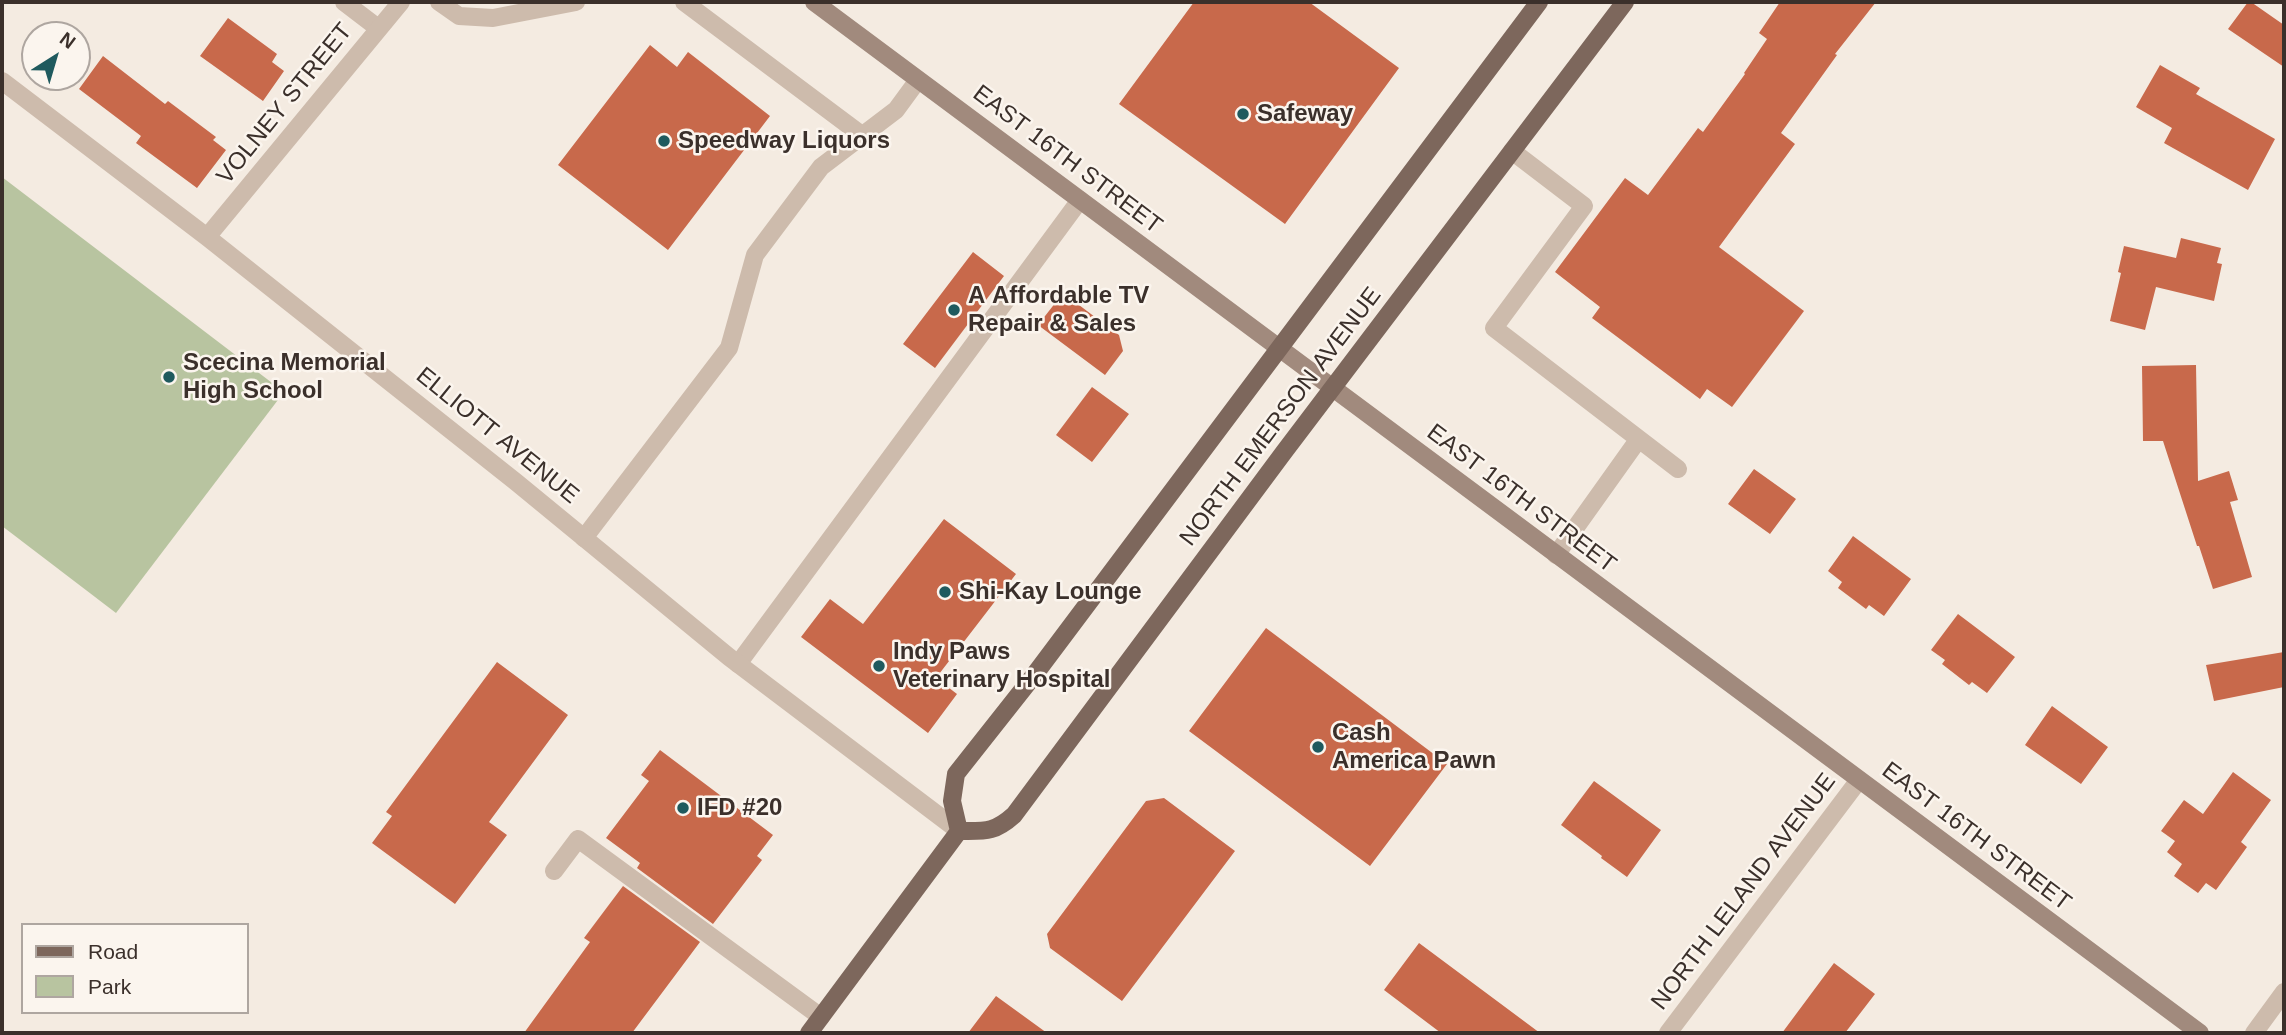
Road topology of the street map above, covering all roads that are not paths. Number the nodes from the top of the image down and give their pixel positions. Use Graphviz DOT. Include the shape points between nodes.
graph roads {
  1 [pos="344,2"];
  2 [pos="401,2"];
  3 [pos="439,2"];
  4 [pos="576,2"];
  5 [pos="684,2"];
  6 [pos="814,2"];
  7 [pos="1539,2"];
  8 [pos="1625,2"];
  9 [pos="378,28"];
  10 [pos="918,80"];
  11 [pos="2,81"];
  12 [pos="863,136"];
  13 [pos="1512,151"];
  14 [pos="1080,200"];
  15 [pos="207,237"];
  16 [pos="1278,348"];
  17 [pos="1332,389"];
  18 [pos="1638,440"];
  19 [pos="1678,470"];
  20 [pos="584,538"];
  21 [pos="1556,555"];
  22 [pos="738,664"];
  23 [pos="1859,780"];
  24 [pos="960,831"];
  25 [pos="554,870"];
  26 [pos="2284,992"];
  27 [pos="821,1017"];
  28 [pos="808,1033"];
  29 [pos="1668,1033"];
  30 [pos="2200,1033"];
  31 [pos="2254,1033"];
  1 -- 9 [label="street"];
  2 -- 9 [label="street, VOLNEY STREET"];
  3 -- 4 [label="street" via="459,16 493,18"];
  5 -- 12 [label="street"];
  6 -- 10 [label="main road, EAST 16TH STREET"];
  7 -- 16 [label="main road, NORTH EMERSON AVENUE"];
  8 -- 13 [label="main road, NORTH EMERSON AVENUE"];
  9 -- 15 [label="street, VOLNEY STREET"];
  10 -- 12 [label="street" via="896,110"];
  10 -- 14 [label="main road, EAST 16TH STREET"];
  11 -- 15 [label="street, ELLIOTT AVENUE"];
  12 -- 20 [label="street" via="821,167 755,255 729,348"];
  13 -- 17 [label="main road, NORTH EMERSON AVENUE"];
  13 -- 18 [label="street" via="1584,206 1494,328"];
  14 -- 16 [label="main road, EAST 16TH STREET"];
  14 -- 22 [label="street"];
  15 -- 20 [label="street, ELLIOTT AVENUE"];
  16 -- 17 [label="main road, EAST 16TH STREET"];
  16 -- 24 [label="main road, NORTH EMERSON AVENUE" via="956,774 952,801"];
  17 -- 21 [label="main road, EAST 16TH STREET"];
  17 -- 24 [label="main road, NORTH EMERSON AVENUE" via="1014,815 989,831"];
  18 -- 19 [label="street"];
  18 -- 21 [label="street"];
  20 -- 22 [label="street, ELLIOTT AVENUE"];
  21 -- 23 [label="main road, EAST 16TH STREET"];
  22 -- 24 [label="street, ELLIOTT AVENUE"];
  23 -- 29 [label="street, NORTH LELAND AVENUE"];
  23 -- 30 [label="main road, EAST 16TH STREET"];
  24 -- 27 [label="main road"];
  25 -- 27 [label="street" via="578,839"];
  26 -- 31 [label="street"];
  27 -- 28 [label="main road"];
}
